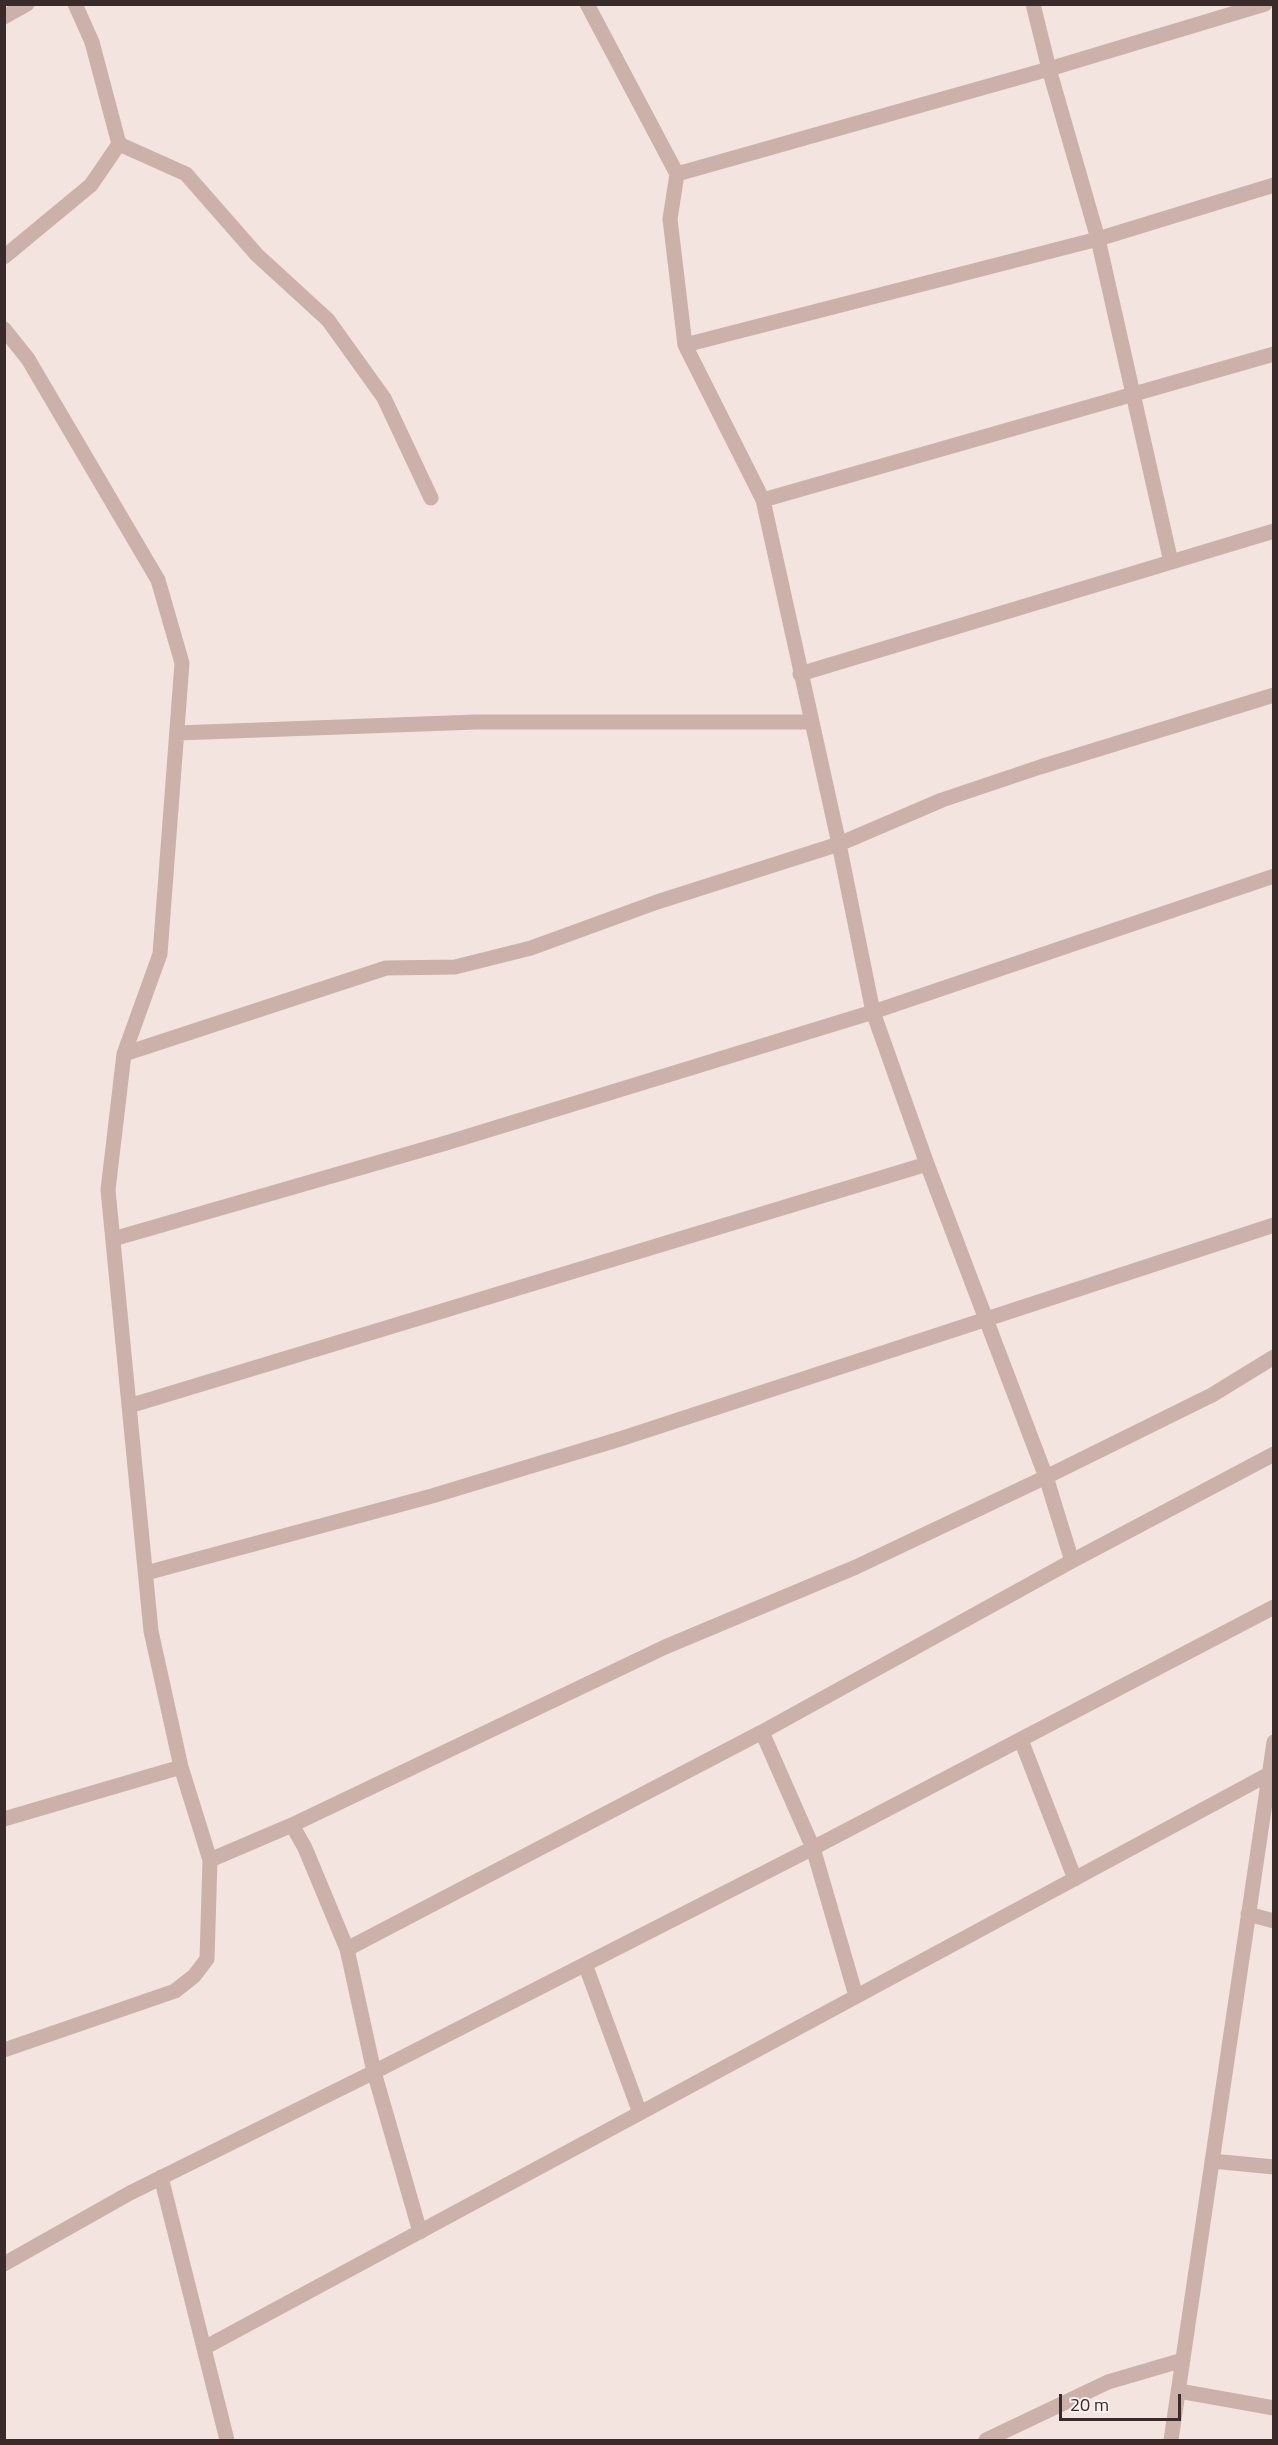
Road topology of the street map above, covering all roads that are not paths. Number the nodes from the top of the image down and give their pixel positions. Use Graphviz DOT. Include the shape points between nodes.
graph roads {
  1 [pos="27,4"];
  2 [pos="75,4"];
  3 [pos="587,4"];
  4 [pos="1033,4"];
  5 [pos="1265,4"];
  6 [pos="4,17"];
  7 [pos="1049,69"];
  8 [pos="119,144"];
  9 [pos="677,174"];
  10 [pos="1274,185"];
  11 [pos="1098,239"];
  12 [pos="4,257"];
  13 [pos="4,329"];
  14 [pos="685,345"];
  15 [pos="1274,354"];
  16 [pos="1133,395"];
  17 [pos="430,498"];
  18 [pos="763,500"];
  19 [pos="1274,531"];
  20 [pos="1171,562"];
  21 [pos="800,674"];
  22 [pos="1274,695"];
  23 [pos="811,722"];
  24 [pos="177,733"];
  25 [pos="838,844"];
  26 [pos="1274,876"];
  27 [pos="873,1012"];
  28 [pos="124,1054"];
  29 [pos="927,1164"];
  30 [pos="1274,1225"];
  31 [pos="113,1239"];
  32 [pos="986,1321"];
  33 [pos="1274,1357"];
  34 [pos="129,1406"];
  35 [pos="1274,1454"];
  36 [pos="1046,1477"];
  37 [pos="1072,1561"];
  38 [pos="146,1573"];
  39 [pos="1274,1607"];
  40 [pos="762,1732"];
  41 [pos="1021,1740"];
  42 [pos="1274,1742"];
  43 [pos="182,1767"];
  44 [pos="1269,1774"];
  45 [pos="4,1819"];
  46 [pos="292,1825"];
  47 [pos="813,1848"];
  48 [pos="210,1860"];
  49 [pos="1075,1879"];
  50 [pos="1248,1914"];
  51 [pos="1274,1921"];
  52 [pos="347,1949"];
  53 [pos="585,1964"];
  54 [pos="856,1996"];
  55 [pos="4,2050"];
  56 [pos="374,2072"];
  57 [pos="640,2113"];
  58 [pos="1212,2161"];
  59 [pos="1274,2167"];
  60 [pos="161,2177"];
  61 [pos="420,2232"];
  62 [pos="4,2264"];
  63 [pos="204,2348"];
  64 [pos="1183,2360"];
  65 [pos="1179,2391"];
  66 [pos="1274,2408"];
  67 [pos="227,2440"];
  68 [pos="986,2440"];
  69 [pos="1171,2440"];
  1 -- 6 [label="street"];
  2 -- 8 [label="street" via="92,42"];
  3 -- 9 [label="street"];
  4 -- 7 [label="street"];
  5 -- 7 [label="street"];
  7 -- 9 [label="street"];
  7 -- 11 [label="street"];
  8 -- 12 [label="street" via="90,185"];
  8 -- 17 [label="street" via="186,174 257,255 328,320 384,398"];
  9 -- 14 [label="street" via="670,219"];
  10 -- 11 [label="street"];
  11 -- 14 [label="street"];
  11 -- 16 [label="street"];
  13 -- 24 [label="street" via="28,359 158,580 182,663"];
  14 -- 18 [label="street"];
  15 -- 16 [label="street"];
  16 -- 18 [label="street"];
  16 -- 20 [label="street"];
  18 -- 21 [label="street"];
  19 -- 20 [label="street"];
  20 -- 21 [label="street"];
  21 -- 23 [label="street"];
  22 -- 25 [label="street" via="964,793"];
  23 -- 24 [label="street" via="476,722"];
  23 -- 25 [label="street"];
  24 -- 28 [label="street" via="160,954"];
  25 -- 27 [label="street"];
  25 -- 28 [label="street" via="657,902 531,948 455,967 386,968"];
  26 -- 27 [label="street"];
  27 -- 29 [label="street"];
  27 -- 31 [label="street" via="446,1143"];
  28 -- 31 [label="street" via="108,1190"];
  29 -- 32 [label="street"];
  29 -- 34 [label="street"];
  30 -- 32 [label="street"];
  31 -- 34 [label="street"];
  32 -- 36 [label="street"];
  32 -- 38 [label="street" via="432,1496"];
  33 -- 36 [label="street" via="1212,1395"];
  34 -- 38 [label="street"];
  35 -- 37 [label="street"];
  36 -- 37 [label="street"];
  36 -- 46 [label="street" via="856,1567 665,1647"];
  37 -- 40 [label="street"];
  38 -- 43 [label="street" via="151,1630"];
  39 -- 41 [label="street"];
  40 -- 47 [label="street"];
  40 -- 52 [label="street"];
  41 -- 47 [label="street"];
  41 -- 49 [label="street"];
  42 -- 44 [label="street"];
  43 -- 45 [label="street"];
  43 -- 48 [label="street"];
  44 -- 49 [label="street"];
  44 -- 50 [label="street"];
  46 -- 48 [label="street"];
  46 -- 52 [label="street"];
  47 -- 53 [label="street"];
  47 -- 54 [label="street"];
  48 -- 55 [label="street" via="207,1959 194,1976 175,1991"];
  49 -- 54 [label="street"];
  50 -- 51 [label="street"];
  50 -- 58 [label="street"];
  52 -- 56 [label="street"];
  53 -- 56 [label="street"];
  53 -- 57 [label="street"];
  54 -- 57 [label="street"];
  56 -- 60 [label="street"];
  56 -- 61 [label="street"];
  57 -- 61 [label="street"];
  58 -- 59 [label="street"];
  58 -- 64 [label="street"];
  60 -- 62 [label="street"];
  60 -- 63 [label="street"];
  61 -- 63 [label="street"];
  63 -- 67 [label="street"];
  64 -- 65 [label="street"];
  64 -- 68 [label="street" via="1108,2382"];
  65 -- 66 [label="street"];
  65 -- 69 [label="street"];
}
